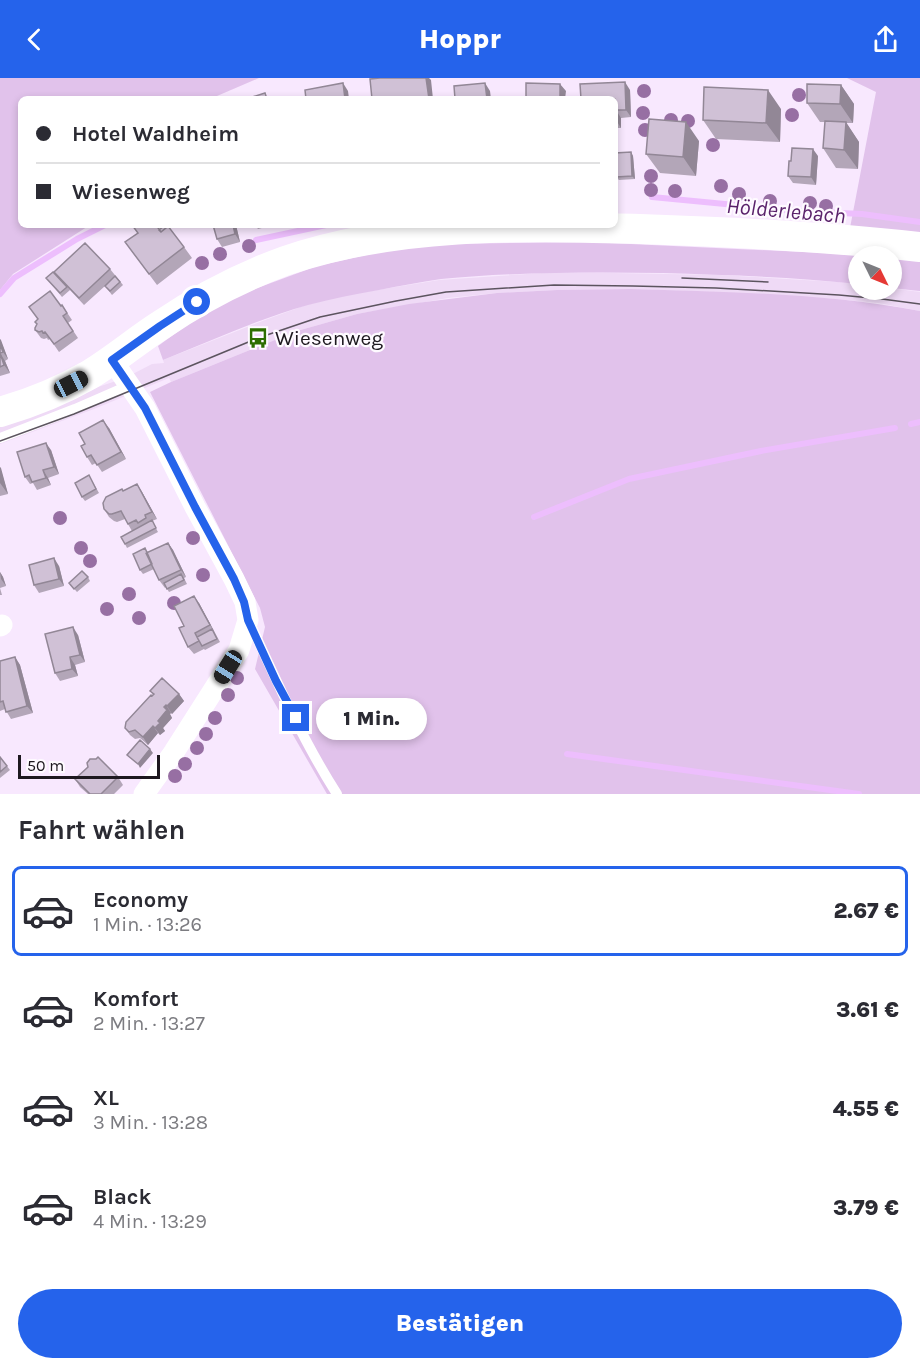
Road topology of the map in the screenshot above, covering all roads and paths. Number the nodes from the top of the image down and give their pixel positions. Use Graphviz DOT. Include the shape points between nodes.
graph roads {
  1 [pos="508,228"];
  2 [pos="594,228"];
  3 [pos="920,247"];
  4 [pos="112,360"];
  5 [pos="129,385"];
  6 [pos="0,412"];
  7 [pos="0,438"];
  8 [pos="248,620"];
  9 [pos="144,794"];
  10 [pos="338,794"];
  1 -- 4 [label="main road" via="419,233 358,242 285,261 197,302"];
  2 -- 3 [label="main road" via="774,235"];
  4 -- 5 [label="street"];
  4 -- 6 [label="main road" via="53,393"];
  5 -- 7 [label="lane"];
  5 -- 8 [label="street" via="145,408 234,579"];
  8 -- 9 [label="street" via="239,650"];
  8 -- 10 [label="lane" via="276,681"];
}
